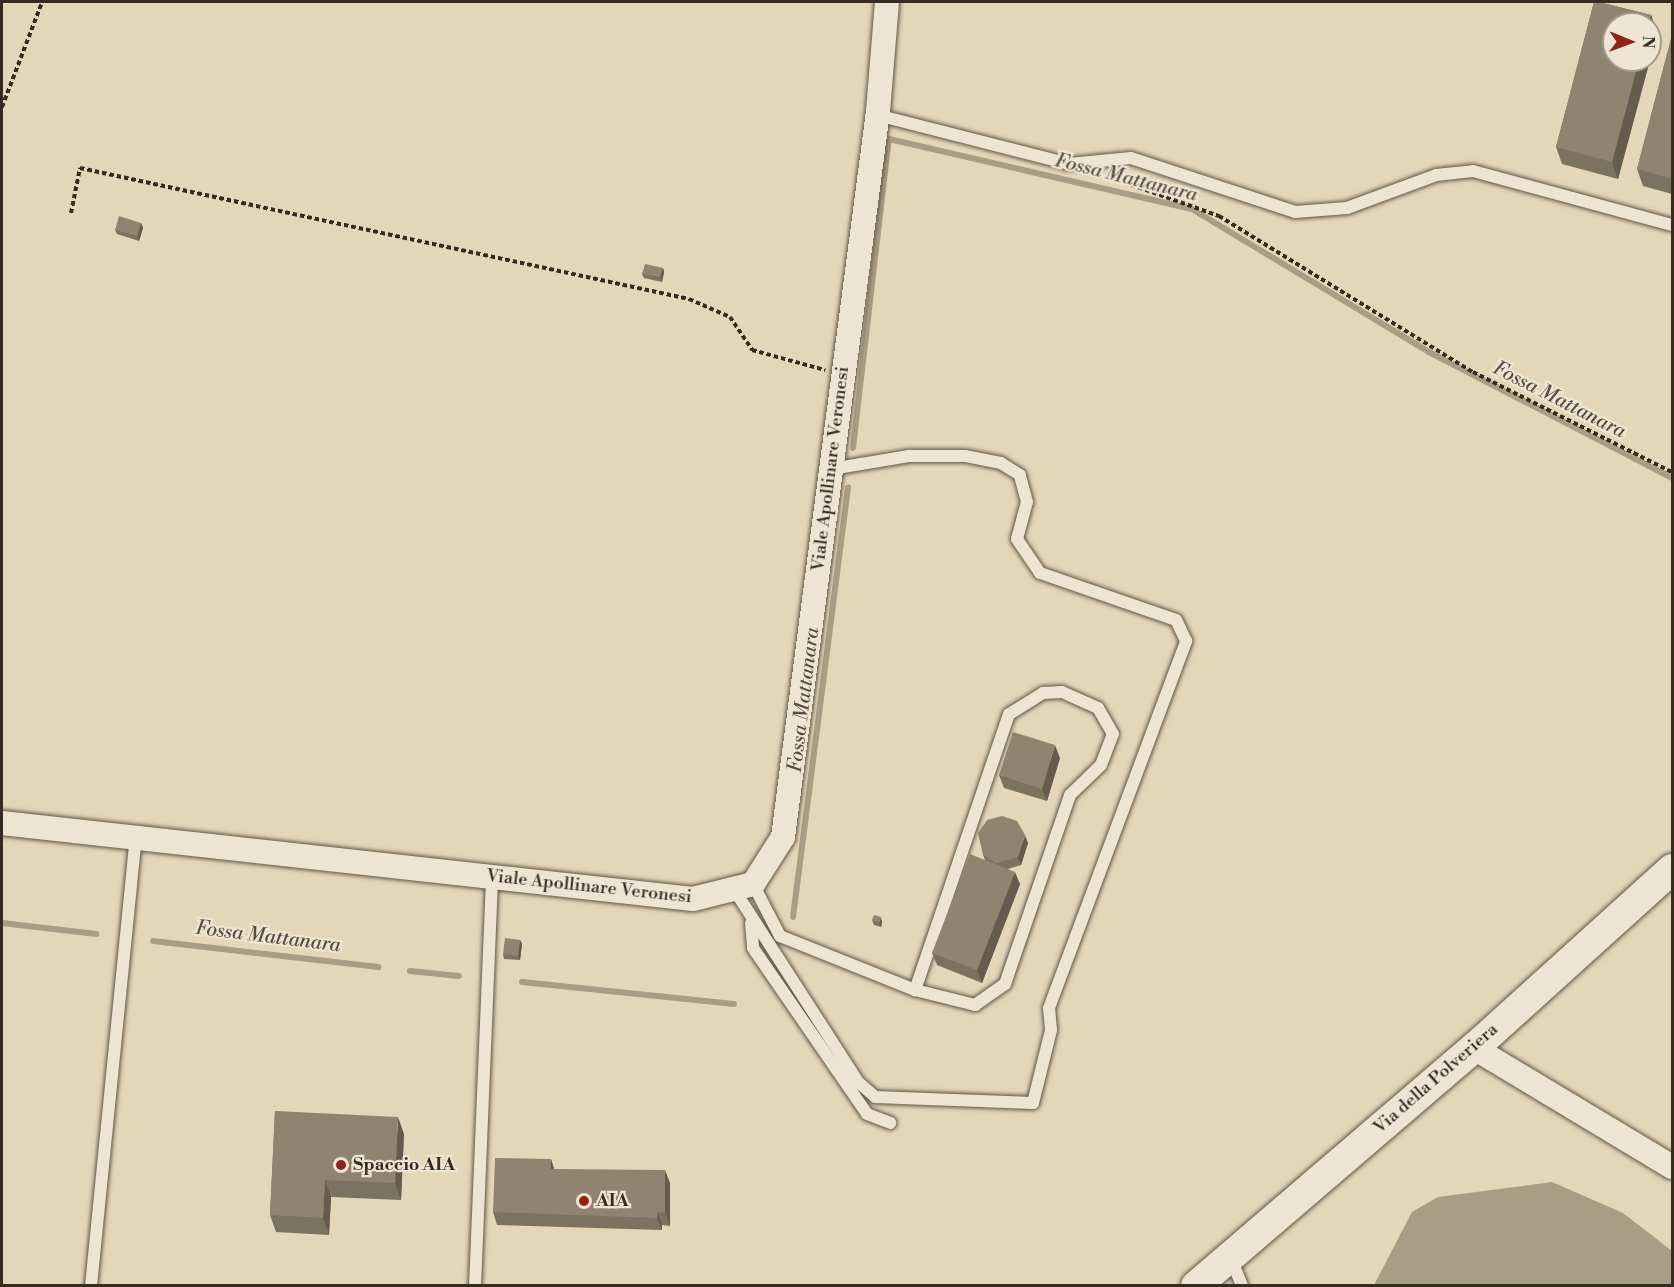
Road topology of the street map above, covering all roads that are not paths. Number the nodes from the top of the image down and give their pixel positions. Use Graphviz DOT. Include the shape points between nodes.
graph roads {
  1 [pos="887,2"];
  2 [pos="877,115"];
  3 [pos="1672,225"];
  4 [pos="831,469"];
  5 [pos="2,823"];
  6 [pos="136,837"];
  7 [pos="1672,868"];
  8 [pos="492,877"];
  9 [pos="744,887"];
  10 [pos="751,922"];
  11 [pos="915,990"];
  12 [pos="1474,1048"];
  13 [pos="890,1123"];
  14 [pos="1672,1167"];
  15 [pos="1230,1254"];
  16 [pos="91,1286"];
  17 [pos="475,1286"];
  18 [pos="1196,1286"];
  19 [pos="1242,1286"];
  1 -- 2 [label="street, Viale Apollinare Veronesi"];
  2 -- 3 [label="lane" via="1069,164 1131,158 1294,212 1347,208 1436,175 1473,171"];
  2 -- 4 [label="street, Viale Apollinare Veronesi"];
  4 -- 9 [label="street, Viale Apollinare Veronesi" via="783,837"];
  4 -- 10 [label="lane" via="909,456 965,456 1000,463 1020,475 1027,502 1017,539 1040,573 1176,620 1186,641 1049,1008 1051,1030 1033,1103 875,1097 858,1082"];
  5 -- 6 [label="street, Viale Apollinare Veronesi"];
  6 -- 8 [label="street, Viale Apollinare Veronesi"];
  6 -- 16 [label="lane"];
  7 -- 12 [label="street, Via della Polveriera"];
  8 -- 9 [label="street, Viale Apollinare Veronesi" via="693,899"];
  8 -- 17 [label="lane"];
  9 -- 10 [label="lane"];
  9 -- 11 [label="lane" via="780,936"];
  10 -- 13 [label="lane" via="753,948 867,1114"];
  11 -- 11 [label="lane" via="975,1005 1005,984 1070,795 1101,765 1113,734 1098,708 1062,692 1043,693 1009,714"];
  12 -- 14 [label="street"];
  12 -- 15 [label="street, Via della Polveriera"];
  15 -- 18 [label="street, Via della Polveriera"];
  15 -- 19 [label="lane"];
}
